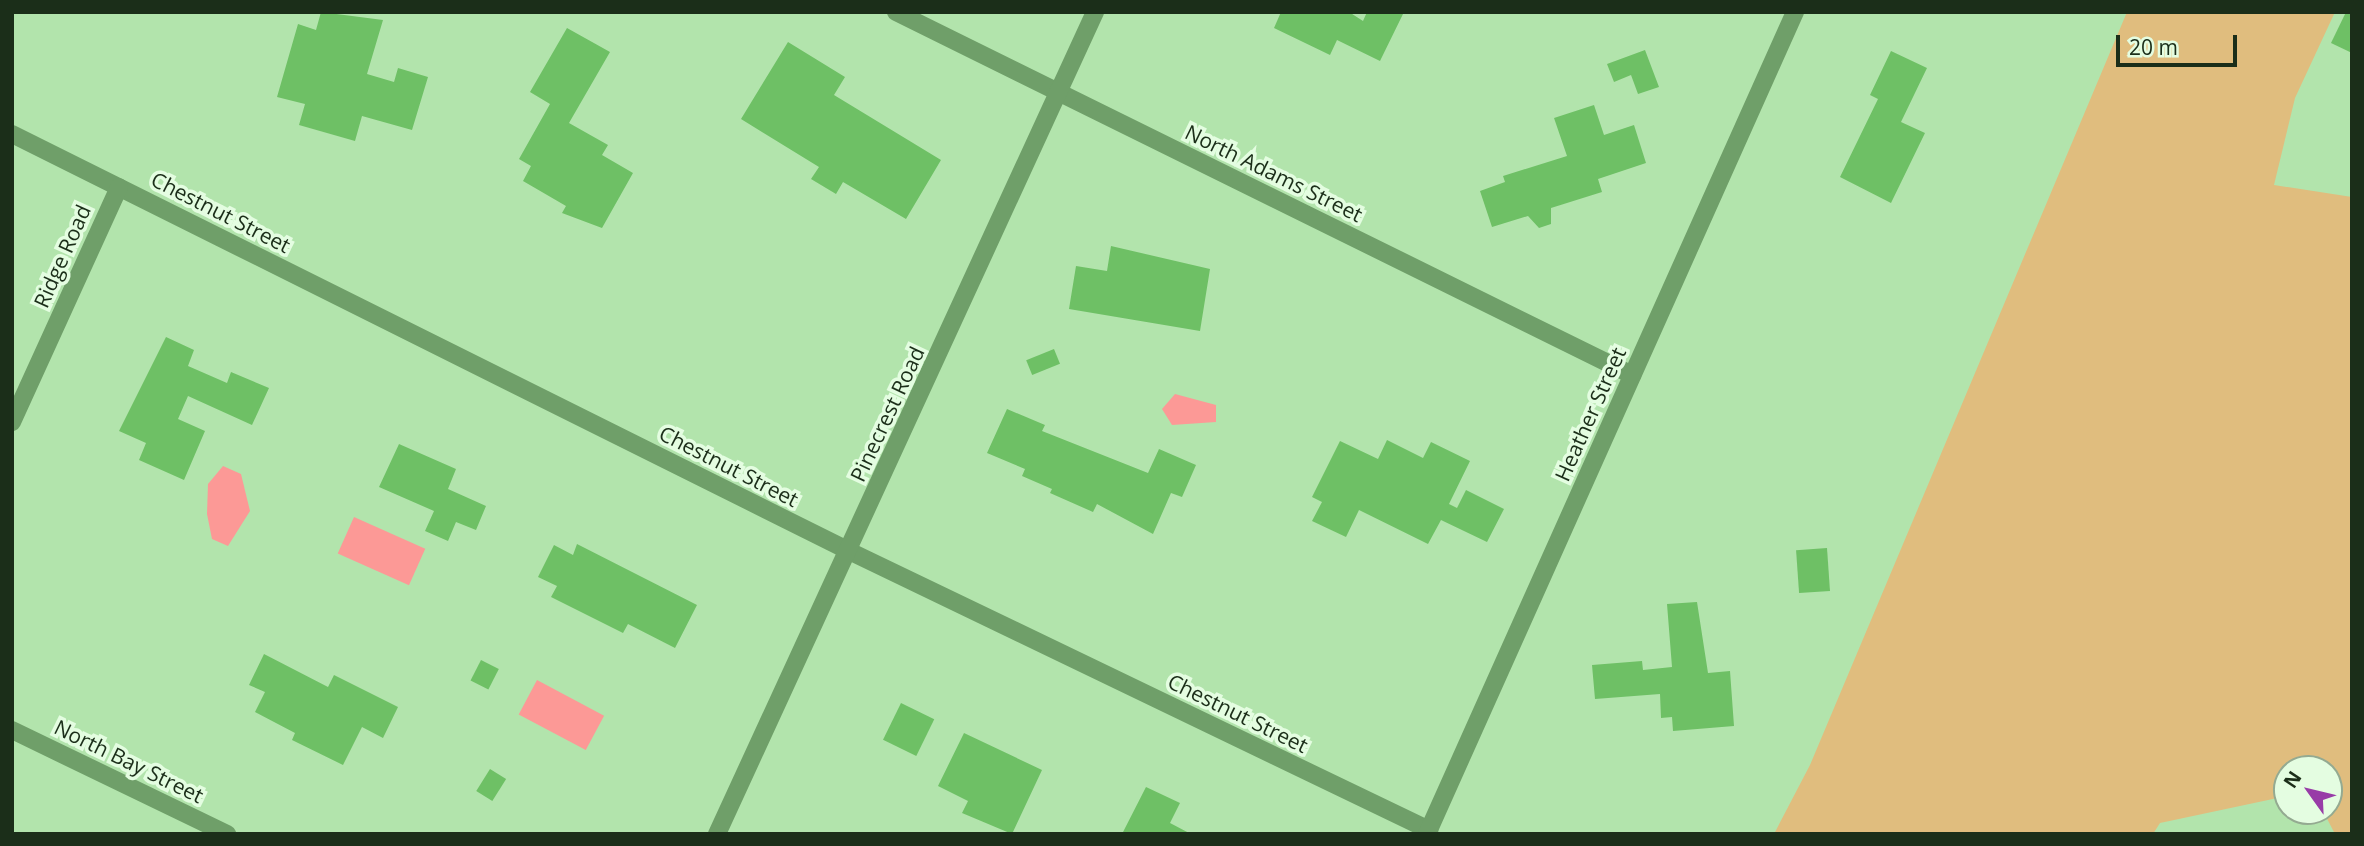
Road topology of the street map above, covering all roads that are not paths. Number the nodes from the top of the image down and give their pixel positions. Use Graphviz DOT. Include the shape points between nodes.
graph roads {
  1 [pos="896,12"];
  2 [pos="1095,12"];
  3 [pos="1795,12"];
  4 [pos="1059,93"];
  5 [pos="12,134"];
  6 [pos="119,187"];
  7 [pos="1632,375"];
  8 [pos="12,422"];
  9 [pos="849,551"];
  10 [pos="12,730"];
  11 [pos="1428,832"];
  12 [pos="226,834"];
  13 [pos="717,834"];
  1 -- 4 [label="street, North Adams Street"];
  2 -- 4 [label="street, Pinecrest Road"];
  3 -- 7 [label="street, Heather Street"];
  4 -- 7 [label="street, North Adams Street"];
  4 -- 9 [label="street, Pinecrest Road"];
  5 -- 6 [label="street, Chestnut Street"];
  6 -- 8 [label="street, Ridge Road"];
  6 -- 9 [label="street, Chestnut Street"];
  7 -- 11 [label="street, Heather Street"];
  9 -- 11 [label="street, Chestnut Street"];
  9 -- 13 [label="street, Pinecrest Road"];
  10 -- 12 [label="street, North Bay Street"];
}
